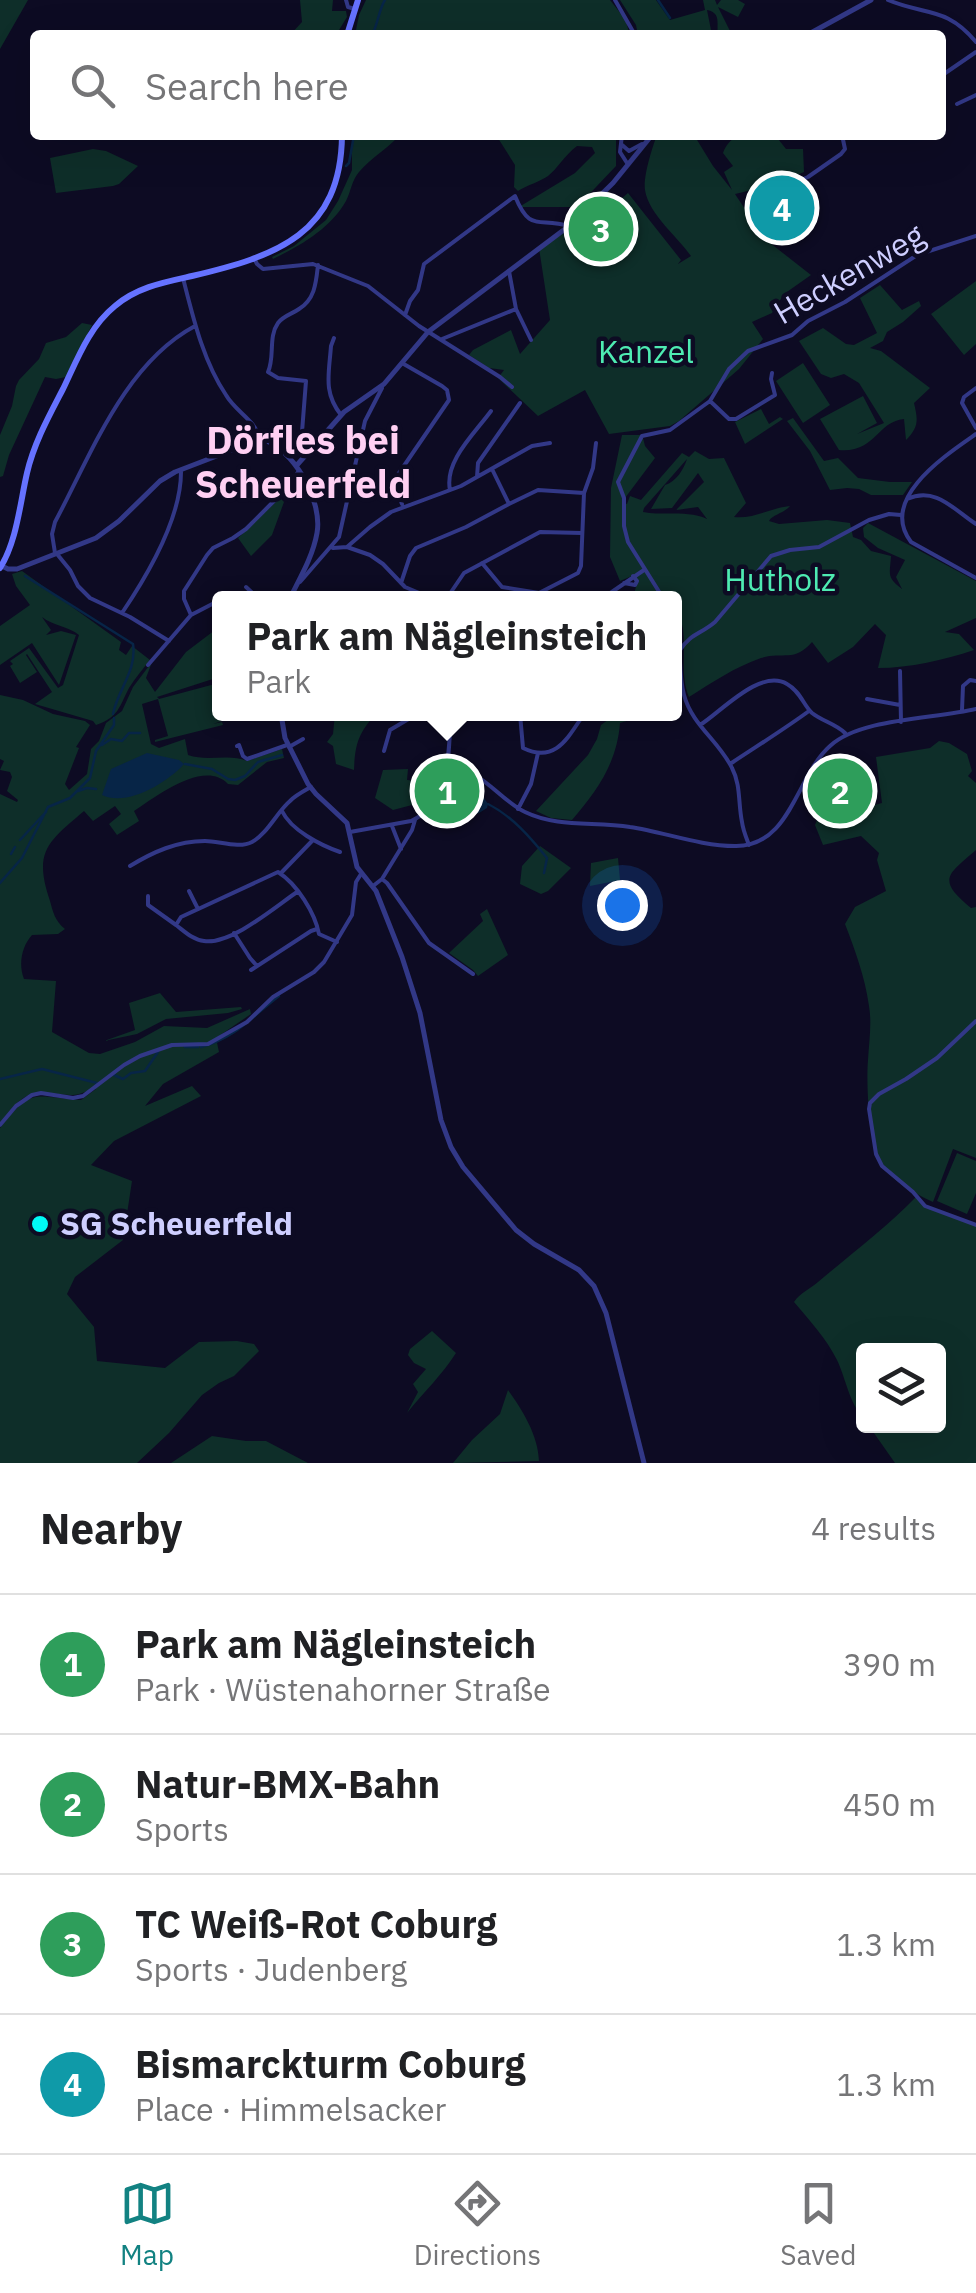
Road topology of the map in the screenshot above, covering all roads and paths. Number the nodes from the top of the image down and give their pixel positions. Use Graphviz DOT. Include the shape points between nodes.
graph roads {
  1 [pos="346,0"];
  2 [pos="358,0"];
  3 [pos="615,0"];
  4 [pos="871,0"];
  5 [pos="888,0"];
  6 [pos="355,9"];
  7 [pos="349,30"];
  8 [pos="633,30"];
  9 [pos="823,30"];
  10 [pos="976,42"];
  11 [pos="976,52"];
  12 [pos="946,73"];
  13 [pos="976,95"];
  14 [pos="958,104"];
  15 [pos="342,140"];
  16 [pos="621,140"];
  17 [pos="646,140"];
  18 [pos="648,140"];
  19 [pos="843,140"];
  20 [pos="621,144"];
  21 [pos="620,152"];
  22 [pos="630,162"];
  23 [pos="620,174"];
  24 [pos="775,191"];
  25 [pos="569,226"];
  26 [pos="976,236"];
  27 [pos="254,258"];
  28 [pos="318,266"];
  29 [pos="509,271"];
  30 [pos="183,278"];
  31 [pos="516,308"];
  32 [pos="405,315"];
  33 [pos="195,326"];
  34 [pos="428,332"];
  35 [pos="334,338"];
  36 [pos="442,340"];
  37 [pos="532,340"];
  38 [pos="402,363"];
  39 [pos="772,373"];
  40 [pos="512,387"];
  41 [pos="976,388"];
  42 [pos="374,394"];
  43 [pos="710,401"];
  44 [pos="520,403"];
  45 [pos="491,411"];
  46 [pos="341,416"];
  47 [pos="976,431"];
  48 [pos="260,439"];
  49 [pos="550,442"];
  50 [pos="596,443"];
  51 [pos="310,451"];
  52 [pos="298,468"];
  53 [pos="181,469"];
  54 [pos="492,469"];
  55 [pos="477,477"];
  56 [pos="918,482"];
  57 [pos="450,490"];
  58 [pos="584,493"];
  59 [pos="925,494"];
  60 [pos="907,499"];
  61 [pos="509,504"];
  62 [pos="402,506"];
  63 [pos="901,514"];
  64 [pos="976,524"];
  65 [pos="582,533"];
  66 [pos="339,537"];
  67 [pos="347,547"];
  68 [pos="329,550"];
  69 [pos="56,555"];
  70 [pos="308,558"];
  71 [pos="320,559"];
  72 [pos="482,563"];
  73 [pos="1,567"];
  74 [pos="644,570"];
  75 [pos="976,578"];
  76 [pos="400,583"];
  77 [pos="296,586"];
  78 [pos="246,587"];
  79 [pos="250,591"];
  80 [pos="294,591"];
  81 [pos="412,591"];
  82 [pos="451,591"];
  83 [pos="531,591"];
  84 [pos="546,591"];
  85 [pos="613,591"];
  86 [pos="658,591"];
  87 [pos="212,604"];
  88 [pos="122,613"];
  89 [pos="191,615"];
  90 [pos="682,626"];
  91 [pos="691,636"];
  92 [pos="169,640"];
  93 [pos="682,647"];
  94 [pos="148,665"];
  95 [pos="900,671"];
  96 [pos="976,681"];
  97 [pos="682,688"];
  98 [pos="867,700"];
  99 [pos="900,705"];
  100 [pos="976,709"];
  101 [pos="809,711"];
  102 [pos="962,712"];
  103 [pos="281,721"];
  104 [pos="405,721"];
  105 [pos="451,721"];
  106 [pos="520,721"];
  107 [pos="579,721"];
  108 [pos="901,722"];
  109 [pos="700,726"];
  110 [pos="846,734"];
  111 [pos="303,739"];
  112 [pos="237,746"];
  113 [pos="288,746"];
  114 [pos="384,751"];
  115 [pos="538,753"];
  116 [pos="730,764"];
  117 [pos="447,772"];
  118 [pos="310,787"];
  119 [pos="518,809"];
  120 [pos="282,811"];
  121 [pos="415,820"];
  122 [pos="392,826"];
  123 [pos="350,832"];
  124 [pos="312,841"];
  125 [pos="749,845"];
  126 [pos="402,849"];
  127 [pos="340,852"];
  128 [pos="130,866"];
  129 [pos="281,873"];
  130 [pos="361,874"];
  131 [pos="382,878"];
  132 [pos="372,886"];
  133 [pos="189,891"];
  134 [pos="297,892"];
  135 [pos="148,896"];
  136 [pos="198,909"];
  137 [pos="176,925"];
  138 [pos="318,929"];
  139 [pos="234,933"];
  140 [pos="337,942"];
  141 [pos="258,966"];
  142 [pos="251,970"];
  143 [pos="473,974"];
  144 [pos="976,1021"];
  145 [pos="0,1125"];
  146 [pos="976,1225"];
  147 [pos="644,1463"];
  1 -- 6 [label="street"];
  2 -- 6 [label="main road"];
  3 -- 8 [label="street"];
  4 -- 9 [label="street"];
  5 -- 10 [label="street" via="942,14"];
  6 -- 7 [label="main road"];
  11 -- 12 [label="street"];
  13 -- 14 [label="street"];
  15 -- 27 [label="main road" via="340,170 324,208 299,236"];
  16 -- 20 [label="street"];
  17 -- 20 [label="street" via="631,151"];
  18 -- 22 [label="street"];
  19 -- 24 [label="street" via="842,154"];
  20 -- 21 [label="street"];
  20 -- 22 [label="street"];
  21 -- 22 [label="street"];
  21 -- 23 [label="street"];
  22 -- 23 [label="street"];
  23 -- 25 [label="street"];
  25 -- 29 [label="street"];
  25 -- 32 [label="street" via="529,220 515,196 424,264"];
  26 -- 43 [label="street, Heckenweg" via="917,255 792,335 748,351"];
  27 -- 28 [label="street" via="263,269"];
  27 -- 30 [label="main road"];
  28 -- 32 [label="street" via="368,286"];
  28 -- 51 [label="street" via="312,297 277,325 268,372 306,381 302,432"];
  29 -- 31 [label="street"];
  29 -- 34 [label="street"];
  30 -- 33 [label="street"];
  30 -- 73 [label="main road" via="126,297 94,329 35,447"];
  31 -- 36 [label="street"];
  31 -- 37 [label="street"];
  32 -- 34 [label="street"];
  33 -- 48 [label="street" via="223,392"];
  33 -- 69 [label="street" via="147,367 114,412 54,525"];
  34 -- 36 [label="street"];
  34 -- 38 [label="street"];
  35 -- 46 [label="street" via="328,395"];
  36 -- 40 [label="street"];
  38 -- 42 [label="street"];
  38 -- 62 [label="street" via="449,395 397,476"];
  39 -- 43 [label="street, Heckenweg" via="775,395 736,420"];
  41 -- 47 [label="street" via="962,402"];
  42 -- 46 [label="street"];
  42 -- 66 [label="street"];
  43 -- 74 [label="street, Heckenweg" via="670,430 642,436 619,480 628,542"];
  44 -- 55 [label="street" via="478,462"];
  45 -- 57 [label="street" via="452,465"];
  46 -- 51 [label="street"];
  47 -- 56 [label="street"];
  48 -- 52 [label="street" via="276,444"];
  48 -- 53 [label="street"];
  49 -- 54 [label="street"];
  50 -- 58 [label="street"];
  51 -- 52 [label="street"];
  52 -- 70 [label="street" via="318,518"];
  52 -- 89 [label="street" via="246,529 206,555 184,592"];
  53 -- 69 [label="street" via="106,532"];
  53 -- 88 [label="street" via="163,540"];
  54 -- 55 [label="street"];
  54 -- 61 [label="street"];
  55 -- 57 [label="street"];
  56 -- 59 [label="street"];
  56 -- 60 [label="street"];
  57 -- 62 [label="street"];
  58 -- 61 [label="street" via="538,490"];
  58 -- 65 [label="street"];
  59 -- 60 [label="street"];
  59 -- 64 [label="street"];
  60 -- 63 [label="street"];
  61 -- 76 [label="street" via="416,548"];
  62 -- 67 [label="street"];
  63 -- 75 [label="street" via="911,542"];
  63 -- 91 [label="street" via="869,520 818,547 771,556 714,622"];
  65 -- 72 [label="street" via="540,532"];
  65 -- 84 [label="street" via="580,570"];
  66 -- 67 [label="street"];
  66 -- 68 [label="street"];
  67 -- 68 [label="street"];
  67 -- 76 [label="street" via="370,554"];
  68 -- 71 [label="street"];
  69 -- 73 [label="street" via="13,570"];
  69 -- 88 [label="street" via="82,592"];
  70 -- 71 [label="street"];
  70 -- 77 [label="street"];
  71 -- 77 [label="street"];
  72 -- 82 [label="street" via="460,576"];
  72 -- 83 [label="street" via="502,586"];
  74 -- 85 [label="street"];
  74 -- 86 [label="street, Heckenweg"];
  76 -- 81 [label="street"];
  77 -- 80 [label="street"];
  78 -- 79 [label="street"];
  87 -- 89 [label="street"];
  88 -- 92 [label="street"];
  89 -- 92 [label="street"];
  90 -- 91 [label="street"];
  91 -- 93 [label="street"];
  92 -- 94 [label="street"];
  95 -- 99 [label="street"];
  96 -- 102 [label="street" via="963,686"];
  97 -- 109 [label="street"];
  98 -- 99 [label="street"];
  99 -- 108 [label="street"];
  100 -- 102 [label="street"];
  101 -- 109 [label="street" via="786,683 768,680"];
  101 -- 110 [label="street"];
  101 -- 116 [label="street"];
  102 -- 108 [label="street"];
  103 -- 113 [label="street"];
  104 -- 114 [label="street" via="390,730"];
  105 -- 117 [label="street"];
  106 -- 115 [label="street" via="522,745"];
  107 -- 115 [label="street" via="558,748"];
  108 -- 110 [label="street"];
  109 -- 116 [label="street"];
  110 -- 125 [label="street" via="825,750 778,826"];
  111 -- 113 [label="street"];
  112 -- 113 [label="street" via="247,759"];
  113 -- 118 [label="street"];
  115 -- 119 [label="street"];
  116 -- 125 [label="street"];
  117 -- 119 [label="street" via="475,775"];
  117 -- 121 [label="street" via="438,796"];
  118 -- 120 [label="street"];
  118 -- 123 [label="street"];
  119 -- 125 [label="street" via="554,822"];
  120 -- 124 [label="street"];
  120 -- 128 [label="street" via="250,843 180,844"];
  121 -- 122 [label="street"];
  121 -- 126 [label="street"];
  122 -- 123 [label="street"];
  122 -- 126 [label="street"];
  123 -- 130 [label="street"];
  124 -- 127 [label="street"];
  124 -- 129 [label="street"];
  126 -- 131 [label="street"];
  129 -- 134 [label="street"];
  129 -- 136 [label="street"];
  130 -- 132 [label="street"];
  130 -- 140 [label="street"];
  131 -- 132 [label="street"];
  131 -- 143 [label="street" via="429,942"];
  132 -- 147 [label="street" via="409,977 457,1158 516,1230 587,1277 601,1300"];
  133 -- 136 [label="street"];
  134 -- 138 [label="street"];
  134 -- 139 [label="street"];
  135 -- 137 [label="street" via="148,906"];
  136 -- 137 [label="street"];
  137 -- 139 [label="street" via="201,941"];
  138 -- 140 [label="street"];
  138 -- 141 [label="street"];
  139 -- 141 [label="street"];
  140 -- 145 [label="street" via="322,966 232,1032 208,1044 172,1045 140,1056 83,1096 32,1094"];
  141 -- 142 [label="street"];
  144 -- 146 [label="street" via="937,1058 878,1094 869,1108 876,1154 888,1171 925,1206"];
}
